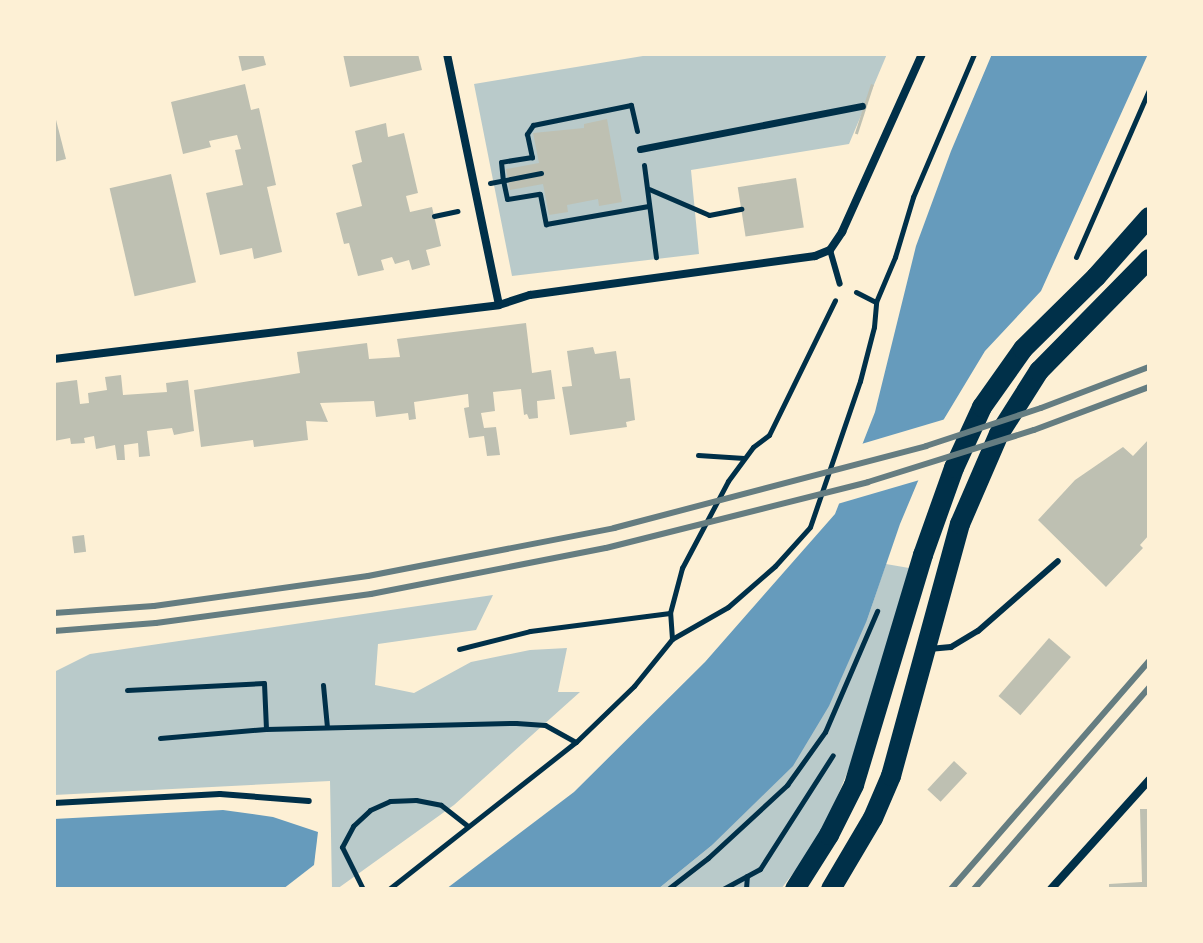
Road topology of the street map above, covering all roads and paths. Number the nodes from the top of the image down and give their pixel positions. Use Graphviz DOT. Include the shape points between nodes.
graph roads {
  1 [pos="447,54"];
  2 [pos="922,54"];
  3 [pos="974,54"];
  4 [pos="1149,90"];
  5 [pos="862,106"];
  6 [pos="640,149"];
  7 [pos="541,173"];
  8 [pos="503,180"];
  9 [pos="649,189"];
  10 [pos="648,206"];
  11 [pos="741,209"];
  12 [pos="457,211"];
  13 [pos="434,216"];
  14 [pos="1149,217"];
  15 [pos="1080,246"];
  16 [pos="830,250"];
  17 [pos="1149,259"];
  18 [pos="656,261"];
  19 [pos="840,284"];
  20 [pos="499,305"];
  21 [pos="54,359"];
  22 [pos="698,455"];
  23 [pos="744,458"];
  24 [pos="1058,561"];
  25 [pos="882,604"];
  26 [pos="670,613"];
  27 [pos="672,639"];
  28 [pos="459,649"];
  29 [pos="925,650"];
  30 [pos="323,685"];
  31 [pos="127,690"];
  32 [pos="327,727"];
  33 [pos="266,729"];
  34 [pos="160,738"];
  35 [pos="576,742"];
  36 [pos="837,747"];
  37 [pos="1149,780"];
  38 [pos="309,801"];
  39 [pos="54,803"];
  40 [pos="468,826"];
  41 [pos="747,876"];
  42 [pos="363,889"];
  43 [pos="389,889"];
  44 [pos="668,889"];
  45 [pos="723,889"];
  46 [pos="746,889"];
  47 [pos="795,889"];
  48 [pos="831,889"];
  49 [pos="1051,889"];
  1 -- 20 [label="street"];
  2 -- 16 [label="street"];
  3 -- 27 [label="path" via="913,197 876,302 860,381 810,527 728,607"];
  4 -- 15 [label="path"];
  5 -- 6 [label="street"];
  6 -- 8 [label="path" via="631,105 533,125 527,134 532,157 501,162"];
  6 -- 9 [label="path"];
  7 -- 8 [label="path"];
  8 -- 10 [label="path" via="507,199 540,194 546,224"];
  9 -- 10 [label="path"];
  9 -- 11 [label="path" via="709,215"];
  10 -- 18 [label="path"];
  12 -- 13 [label="path"];
  14 -- 47 [label="main road" via="1023,349 982,407 923,555 854,785"];
  16 -- 19 [label="lane"];
  16 -- 20 [label="street" via="530,295"];
  17 -- 29 [label="main road" via="1018,399 960,524"];
  19 -- 23 [label="path" via="829,318 769,435"];
  20 -- 21 [label="street"];
  22 -- 23 [label="path"];
  23 -- 26 [label="path" via="682,568"];
  24 -- 29 [label="lane" via="978,631 951,647"];
  25 -- 44 [label="path" via="825,732 787,785"];
  26 -- 27 [label="path"];
  26 -- 28 [label="path" via="530,631"];
  27 -- 35 [label="path" via="634,686"];
  29 -- 48 [label="main road" via="891,776"];
  30 -- 32 [label="path"];
  31 -- 33 [label="path" via="264,683"];
  32 -- 33 [label="path"];
  32 -- 35 [label="path" via="531,724 545,725"];
  33 -- 34 [label="path"];
  35 -- 40 [label="path"];
  36 -- 41 [label="path" via="760,869"];
  37 -- 49 [label="street"];
  38 -- 39 [label="lane" via="220,794"];
  40 -- 42 [label="path" via="441,805 416,800 390,801 370,810 342,847"];
  40 -- 43 [label="path"];
  41 -- 45 [label="path"];
  41 -- 46 [label="path"];
}
